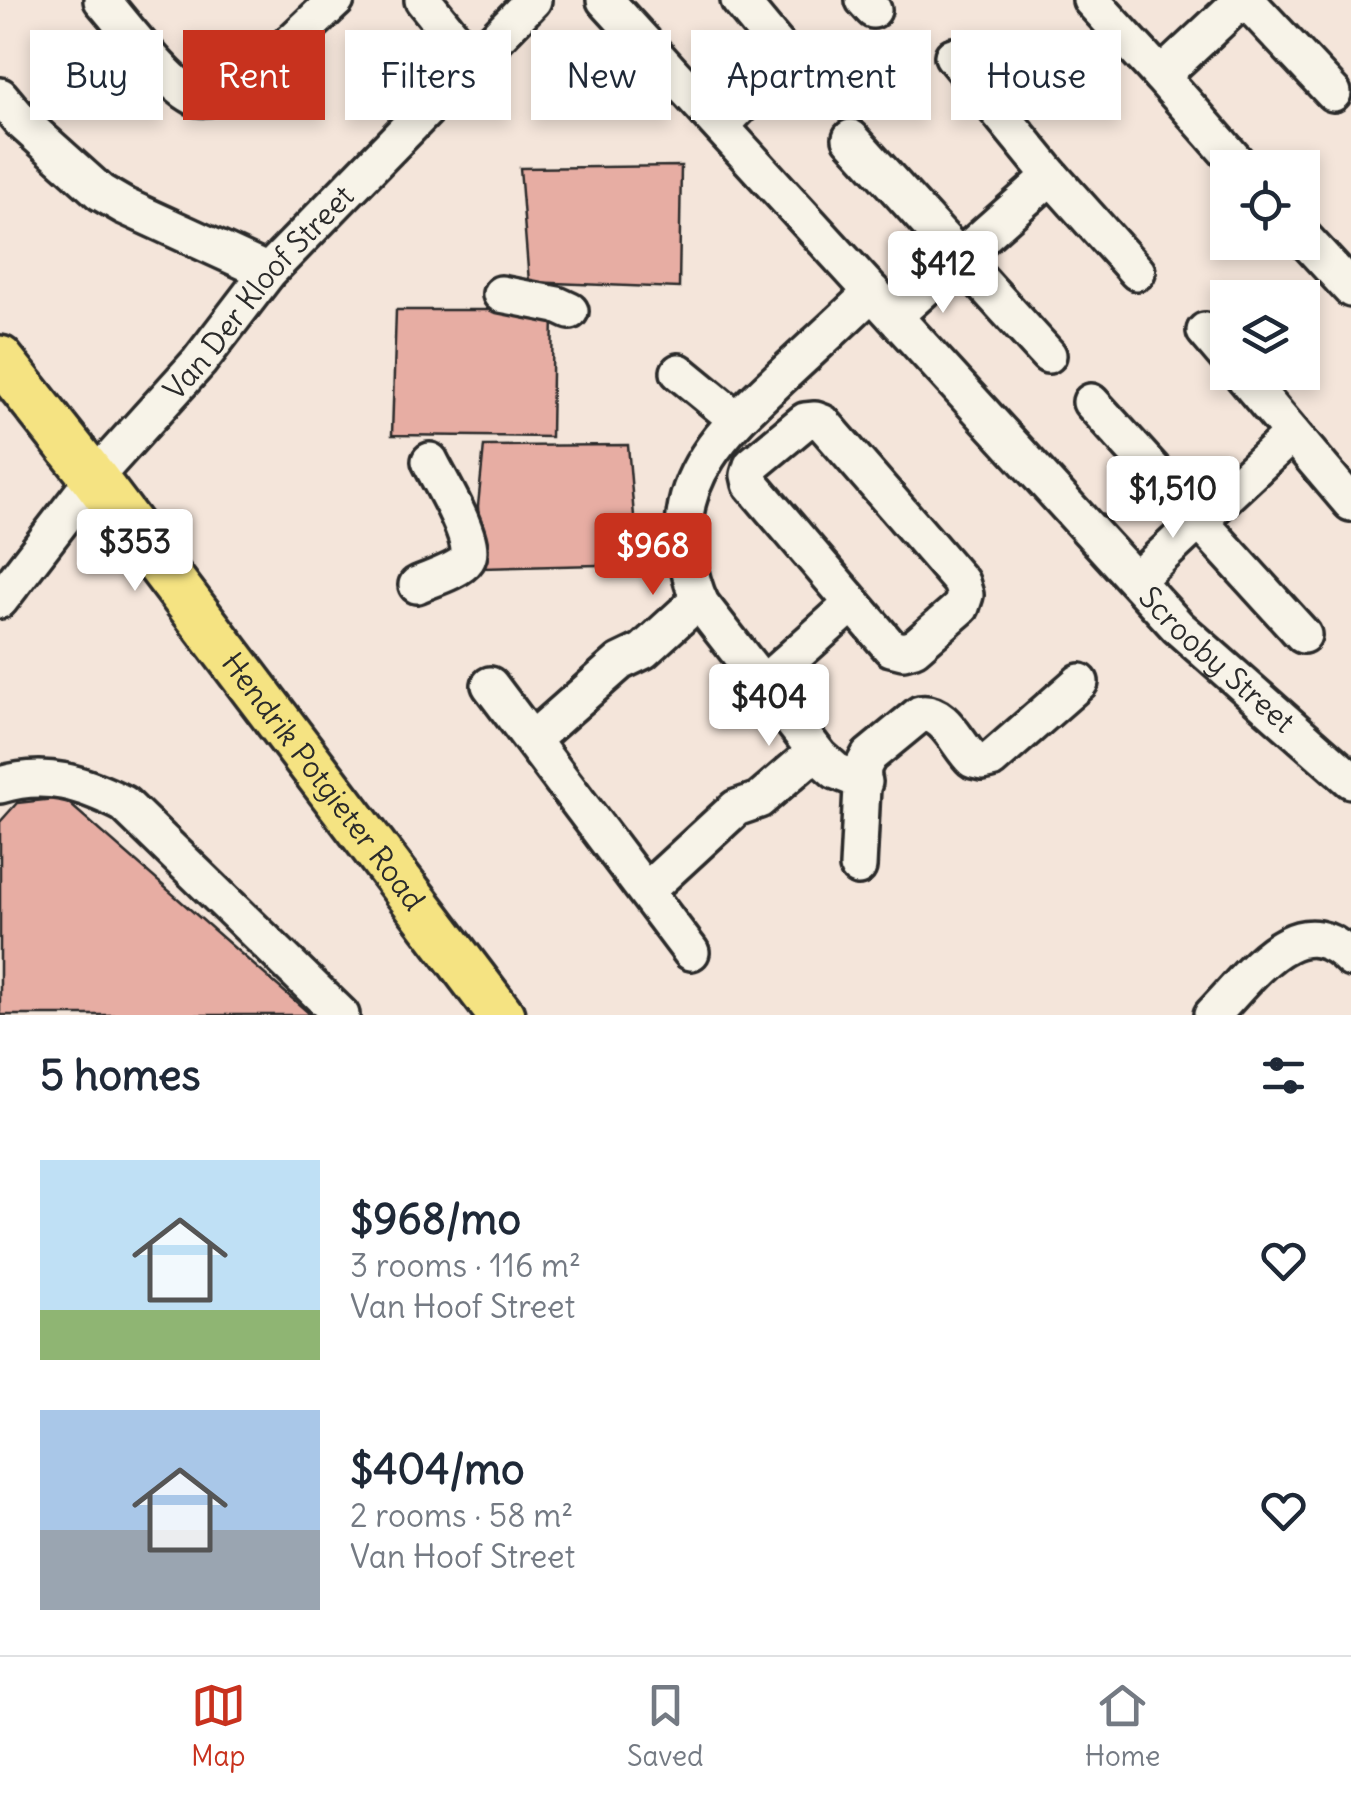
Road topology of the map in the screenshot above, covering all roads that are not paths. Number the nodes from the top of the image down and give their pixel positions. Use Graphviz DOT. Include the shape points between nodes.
graph roads {
  1 [pos="102,0"];
  2 [pos="336,0"];
  3 [pos="422,0"];
  4 [pos="534,0"];
  5 [pos="605,0"];
  6 [pos="739,0"];
  7 [pos="1091,0"];
  8 [pos="1244,0"];
  9 [pos="447,30"];
  10 [pos="1160,76"];
  11 [pos="1333,93"];
  12 [pos="0,96"];
  13 [pos="1005,120"];
  14 [pos="721,126"];
  15 [pos="851,138"];
  16 [pos="1226,150"];
  17 [pos="1051,176"];
  18 [pos="1320,255"];
  19 [pos="960,258"];
  20 [pos="268,272"];
  21 [pos="1138,272"];
  22 [pos="1351,289"];
  23 [pos="500,294"];
  24 [pos="883,304"];
  25 [pos="570,311"];
  26 [pos="1205,331"];
  27 [pos="1210,337"];
  28 [pos="1048,355"];
  29 [pos="0,360"];
  30 [pos="679,372"];
  31 [pos="1255,390"];
  32 [pos="1091,402"];
  33 [pos="735,418"];
  34 [pos="1292,434"];
  35 [pos="430,462"];
  36 [pos="94,478"];
  37 [pos="1351,502"];
  38 [pos="1199,521"];
  39 [pos="1136,580"];
  40 [pos="416,585"];
  41 [pos="696,592"];
  42 [pos="0,600"];
  43 [pos="852,604"];
  44 [pos="1303,635"];
  45 [pos="1080,682"];
  46 [pos="763,684"];
  47 [pos="490,685"];
  48 [pos="532,740"];
  49 [pos="808,743"];
  50 [pos="1351,780"];
  51 [pos="864,782"];
  52 [pos="0,785"];
  53 [pos="858,867"];
  54 [pos="646,892"];
  55 [pos="692,952"];
  56 [pos="1351,959"];
  57 [pos="342,1015"];
  58 [pos="501,1015"];
  59 [pos="1212,1015"];
  1 -- 2 [label="street" via="175,83 203,99 245,81"];
  3 -- 9 [label="street"];
  4 -- 20 [label="street, Van Der Kloof Street"];
  5 -- 14 [label="street, Scrooby Street"];
  6 -- 14 [label="street" via="778,46 779,66"];
  7 -- 10 [label="street"];
  8 -- 10 [label="street"];
  8 -- 11 [label="street"];
  10 -- 16 [label="street"];
  12 -- 20 [label="street" via="100,192"];
  13 -- 17 [label="street"];
  14 -- 24 [label="street, Scrooby Street"];
  15 -- 19 [label="street"];
  17 -- 19 [label="street"];
  17 -- 21 [label="street"];
  18 -- 22 [label="street"];
  19 -- 24 [label="street"];
  19 -- 28 [label="street"];
  20 -- 36 [label="street, Van Der Kloof Street" via="199,362"];
  23 -- 25 [label="street"];
  24 -- 33 [label="street"];
  24 -- 39 [label="street, Scrooby Street"];
  26 -- 27 [label="street"];
  29 -- 36 [label="main road, Hendrik Potgieter Road"];
  30 -- 33 [label="street"];
  31 -- 34 [label="street"];
  32 -- 38 [label="street"];
  33 -- 41 [label="street" via="688,491 683,518"];
  34 -- 37 [label="street"];
  34 -- 38 [label="street"];
  35 -- 40 [label="street" via="470,554 463,564"];
  36 -- 42 [label="street, Van Der Kloof Street"];
  36 -- 58 [label="main road, Hendrik Potgieter Road"];
  38 -- 39 [label="street"];
  38 -- 44 [label="street"];
  39 -- 50 [label="street, Scrooby Street" via="1178,626"];
  41 -- 46 [label="street"];
  41 -- 48 [label="street" via="643,651 620,662"];
  43 -- 43 [label="street" via="751,484 752,464 805,421 823,424 961,582 965,595 961,607 903,651 891,648"];
  43 -- 46 [label="street"];
  45 -- 51 [label="street" via="982,762 966,754 938,716 920,714 869,756"];
  46 -- 49 [label="street"];
  47 -- 48 [label="street"];
  48 -- 54 [label="street"];
  49 -- 51 [label="street" via="836,771"];
  49 -- 54 [label="street" via="759,800 736,808"];
  51 -- 53 [label="street"];
  52 -- 57 [label="street" via="22,778 70,781 124,804"];
  54 -- 55 [label="street"];
  56 -- 59 [label="street" via="1323,938 1285,943"];
}
